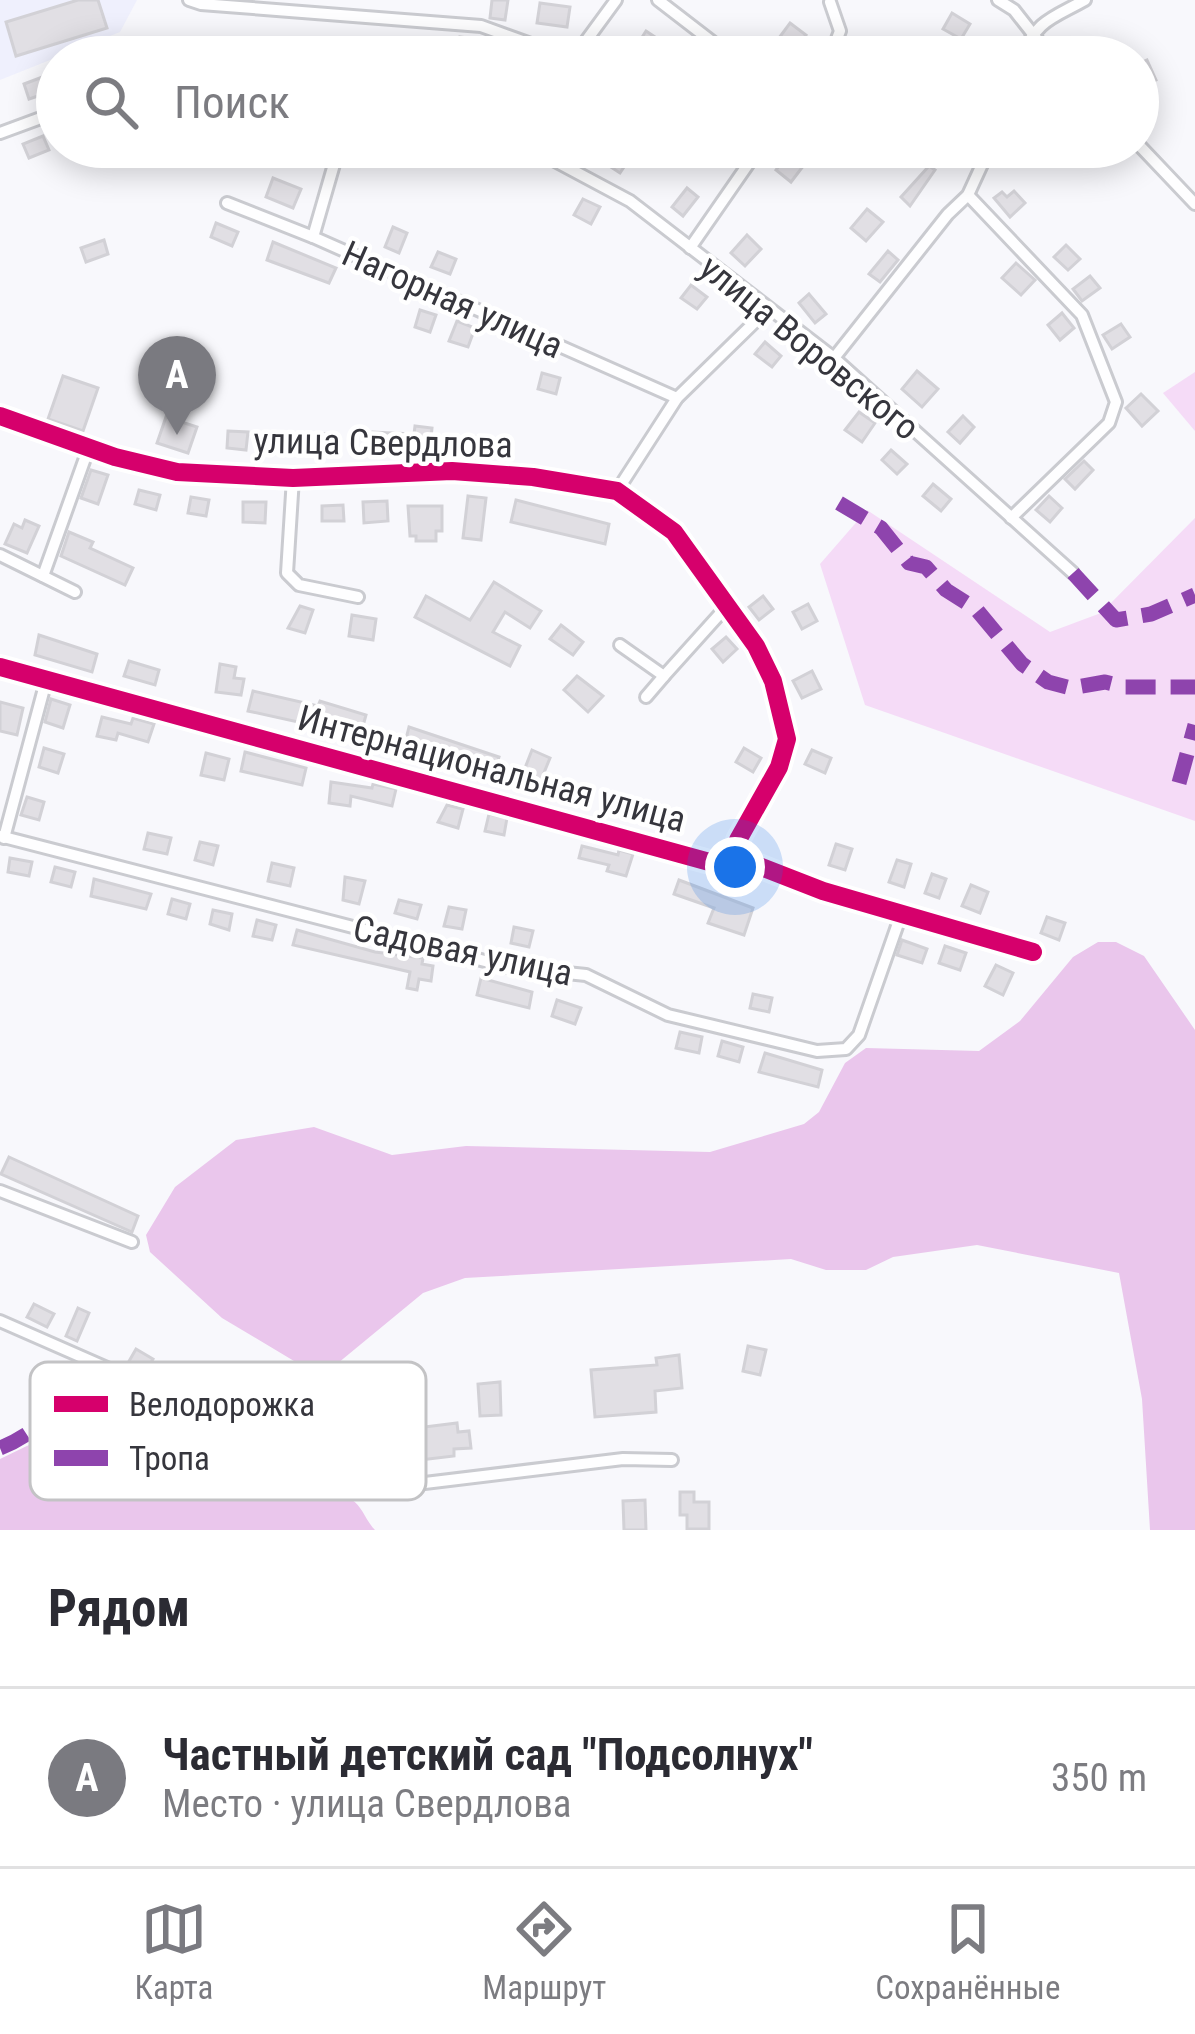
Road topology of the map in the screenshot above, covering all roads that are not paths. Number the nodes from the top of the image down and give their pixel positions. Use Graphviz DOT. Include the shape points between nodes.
graph roads {
  1 [pos="189,0"];
  2 [pos="616,0"];
  3 [pos="658,0"];
  4 [pos="998,0"];
  5 [pos="1085,0"];
  6 [pos="829,1"];
  7 [pos="1030,34"];
  8 [pos="509,36"];
  9 [pos="590,36"];
  10 [pos="705,36"];
  11 [pos="838,36"];
  12 [pos="36,120"];
  13 [pos="0,133"];
  14 [pos="1159,167"];
  15 [pos="332,168"];
  16 [pos="572,168"];
  17 [pos="745,168"];
  18 [pos="980,168"];
  19 [pos="968,195"];
  20 [pos="227,203"];
  21 [pos="1195,204"];
  22 [pos="314,237"];
  23 [pos="690,248"];
  24 [pos="767,310"];
  25 [pos="833,358"];
  26 [pos="677,398"];
  27 [pos="0,416"];
  28 [pos="89,447"];
  29 [pos="293,478"];
  30 [pos="617,491"];
  31 [pos="1011,518"];
  32 [pos="0,555"];
  33 [pos="1073,573"];
  34 [pos="43,575"];
  35 [pos="75,592"];
  36 [pos="358,598"];
  37 [pos="727,606"];
  38 [pos="620,645"];
  39 [pos="0,668"];
  40 [pos="664,676"];
  41 [pos="46,681"];
  42 [pos="646,697"];
  43 [pos="2,837"];
  44 [pos="738,861"];
  45 [pos="902,912"];
  46 [pos="1033,952"];
  47 [pos="0,1191"];
  48 [pos="132,1242"];
  49 [pos="0,1321"];
  50 [pos="93,1362"];
  51 [pos="672,1460"];
  52 [pos="426,1483"];
  1 -- 8 [label="street" via="481,26"];
  2 -- 9 [label="street"];
  3 -- 10 [label="street"];
  4 -- 7 [label="street"];
  5 -- 7 [label="street"];
  6 -- 11 [label="street"];
  12 -- 13 [label="street"];
  14 -- 21 [label="street"];
  15 -- 22 [label="street"];
  16 -- 23 [label="street, улица Воровского"];
  17 -- 23 [label="street"];
  18 -- 19 [label="street"];
  19 -- 25 [label="street"];
  19 -- 31 [label="street" via="1082,315 1115,402 1109,424"];
  20 -- 22 [label="street, Нагорная улица"];
  22 -- 26 [label="street, Нагорная улица"];
  23 -- 24 [label="street, улица Воровского"];
  24 -- 25 [label="street, улица Воровского"];
  24 -- 26 [label="street"];
  25 -- 31 [label="street, улица Воровского"];
  26 -- 30 [label="street"];
  27 -- 28 [label="street, улица Свердлова"];
  28 -- 29 [label="street, улица Свердлова" via="177,472"];
  28 -- 34 [label="street"];
  29 -- 30 [label="street, улица Свердлова" via="452,471"];
  29 -- 36 [label="street" via="287,573 299,586"];
  30 -- 37 [label="street, улица Свердлова" via="674,532"];
  31 -- 33 [label="street, улица Воровского"];
  32 -- 34 [label="street"];
  34 -- 35 [label="street"];
  37 -- 40 [label="street"];
  37 -- 44 [label="street, улица Свердлова" via="763,659 788,739 737,840"];
  38 -- 40 [label="street"];
  39 -- 41 [label="street, Интернациональная улица"];
  40 -- 42 [label="street"];
  41 -- 43 [label="street"];
  41 -- 44 [label="street, Интернациональная улица" via="712,863"];
  43 -- 45 [label="street, Садовая улица" via="508,967 586,975 668,1015 817,1051 855,1041"];
  44 -- 45 [label="street, Интернациональная улица"];
  45 -- 46 [label="street, Интернациональная улица"];
  47 -- 48 [label="street"];
  49 -- 50 [label="street"];
  51 -- 52 [label="street"];
}
